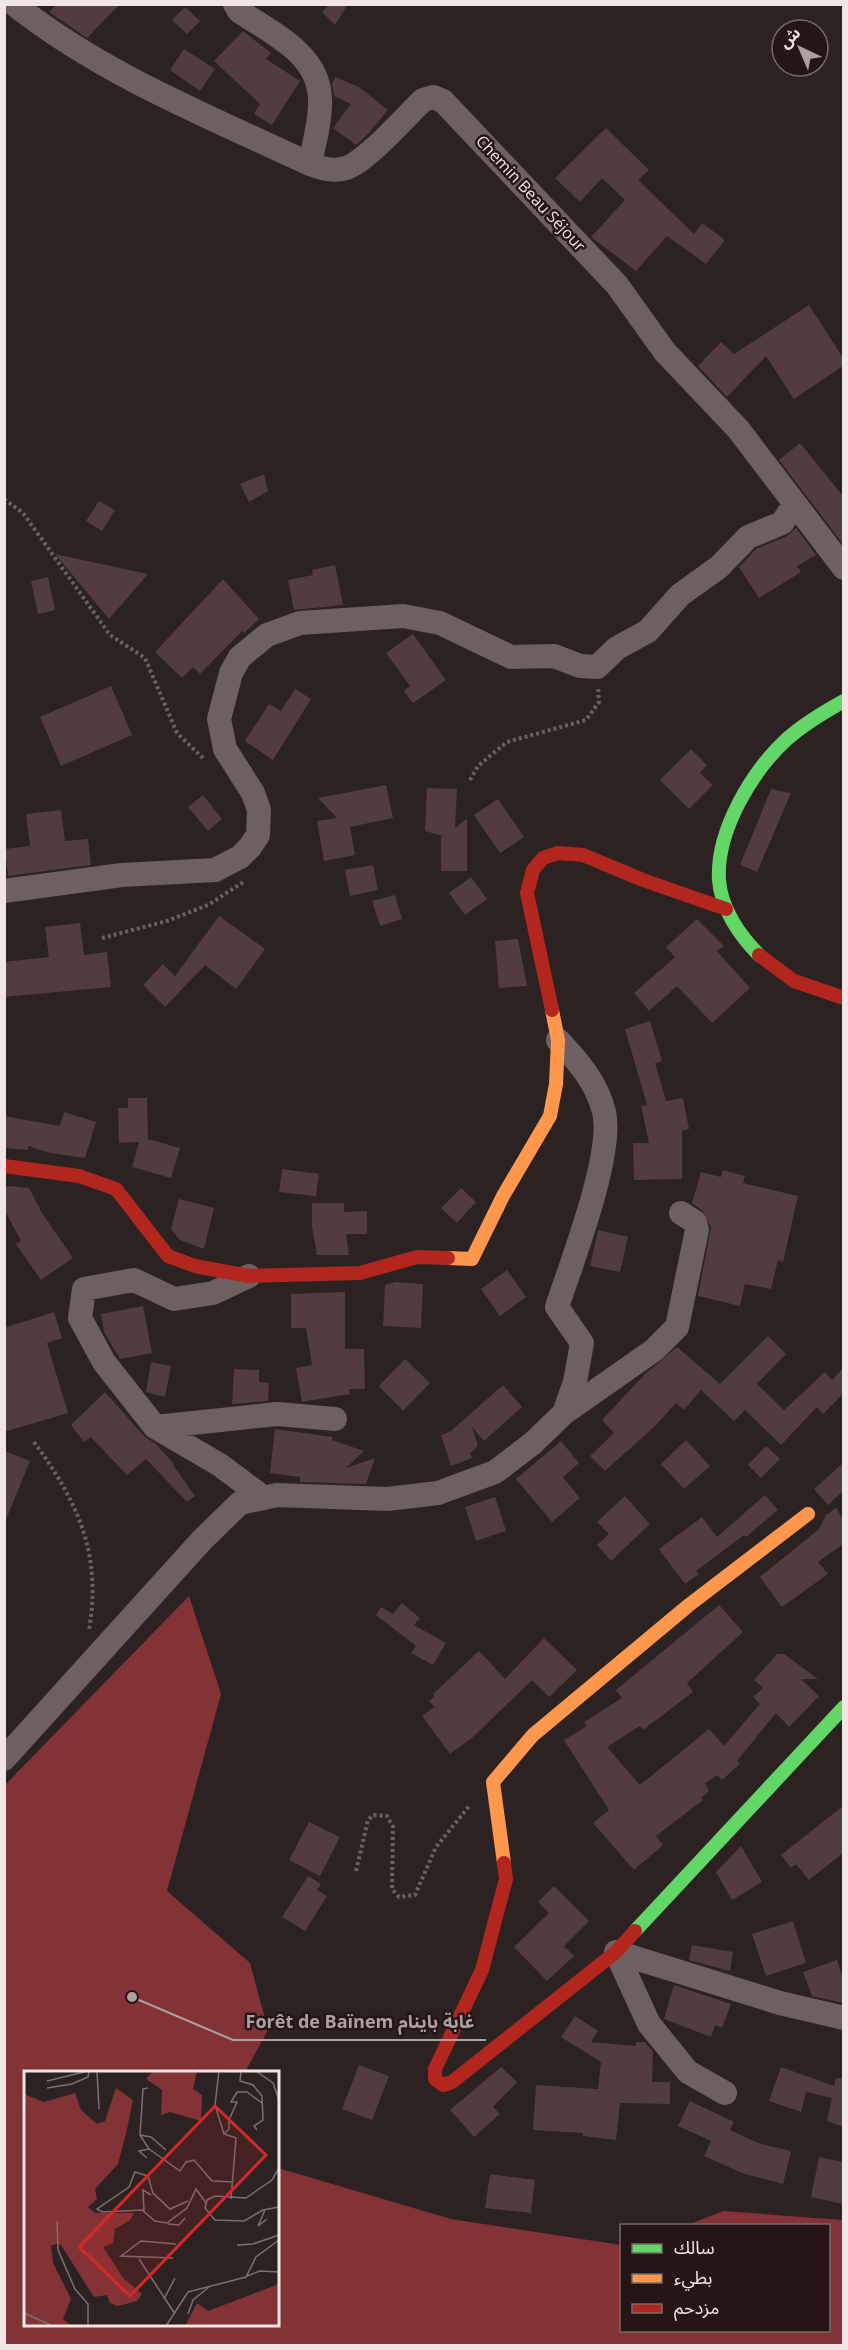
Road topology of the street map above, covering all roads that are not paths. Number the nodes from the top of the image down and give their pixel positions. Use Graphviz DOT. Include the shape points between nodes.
graph roads {
  1 [pos="14,4"];
  2 [pos="235,4"];
  3 [pos="310,164"];
  4 [pos="794,505"];
  5 [pos="843,568"];
  6 [pos="843,701"];
  7 [pos="4,891"];
  8 [pos="726,909"];
  9 [pos="843,998"];
  10 [pos="558,1040"];
  11 [pos="4,1166"];
  12 [pos="681,1213"];
  13 [pos="249,1276"];
  14 [pos="564,1413"];
  15 [pos="335,1419"];
  16 [pos="155,1427"];
  17 [pos="264,1498"];
  18 [pos="808,1514"];
  19 [pos="843,1707"];
  20 [pos="4,1759"];
  21 [pos="616,1952"];
  22 [pos="843,2018"];
  23 [pos="724,2093"];
  1 -- 3 [label="street, Chemin Beau Séjour" via="44,28 123,74"];
  2 -- 3 [label="street" via="297,50 315,73 320,102"];
  3 -- 4 [label="street, Chemin Beau Séjour" via="336,170 354,165 423,100 440,99 617,285 666,352 738,429"];
  4 -- 5 [label="street, Chemin Beau Séjour"];
  4 -- 7 [label="street" via="782,524 748,537 720,567 680,595 648,631 618,648 597,668 554,656 511,657 440,623 404,616 300,623 267,634 246,651 231,673 219,720 225,749 253,793 259,810 258,836 240,857 215,870 122,875"];
  6 -- 8 [label="street" via="811,719 781,745 755,776 736,811 725,844 719,879"];
  8 -- 9 [label="street" via="743,938 765,962 792,981"];
  8 -- 10 [label="street" via="576,853 556,853 540,861 530,875 527,893"];
  10 -- 13 [label="street" via="550,1116 472,1259 417,1257 360,1273"];
  10 -- 14 [label="street" via="579,1061 605,1113 605,1145 557,1307 582,1343"];
  11 -- 13 [label="street" via="79,1176 116,1189 168,1256 195,1266"];
  12 -- 14 [label="street" via="695,1222 697,1230 677,1327 654,1350"];
  13 -- 16 [label="street" via="213,1293 174,1299 134,1280 84,1289 80,1318 104,1362"];
  14 -- 17 [label="street" via="495,1472 438,1493 387,1499 277,1495"];
  15 -- 16 [label="street" via="277,1414"];
  16 -- 17 [label="street" via="220,1465"];
  17 -- 20 [label="street" via="240,1503 202,1540"];
  18 -- 21 [label="street" via="689,1605 542,1728 493,1782 506,1879 482,1970 435,2069 435,2079 443,2085 452,2082"];
  19 -- 21 [label="street"];
  21 -- 22 [label="street" via="780,2003"];
  21 -- 23 [label="street" via="649,2024 688,2072"];
}
